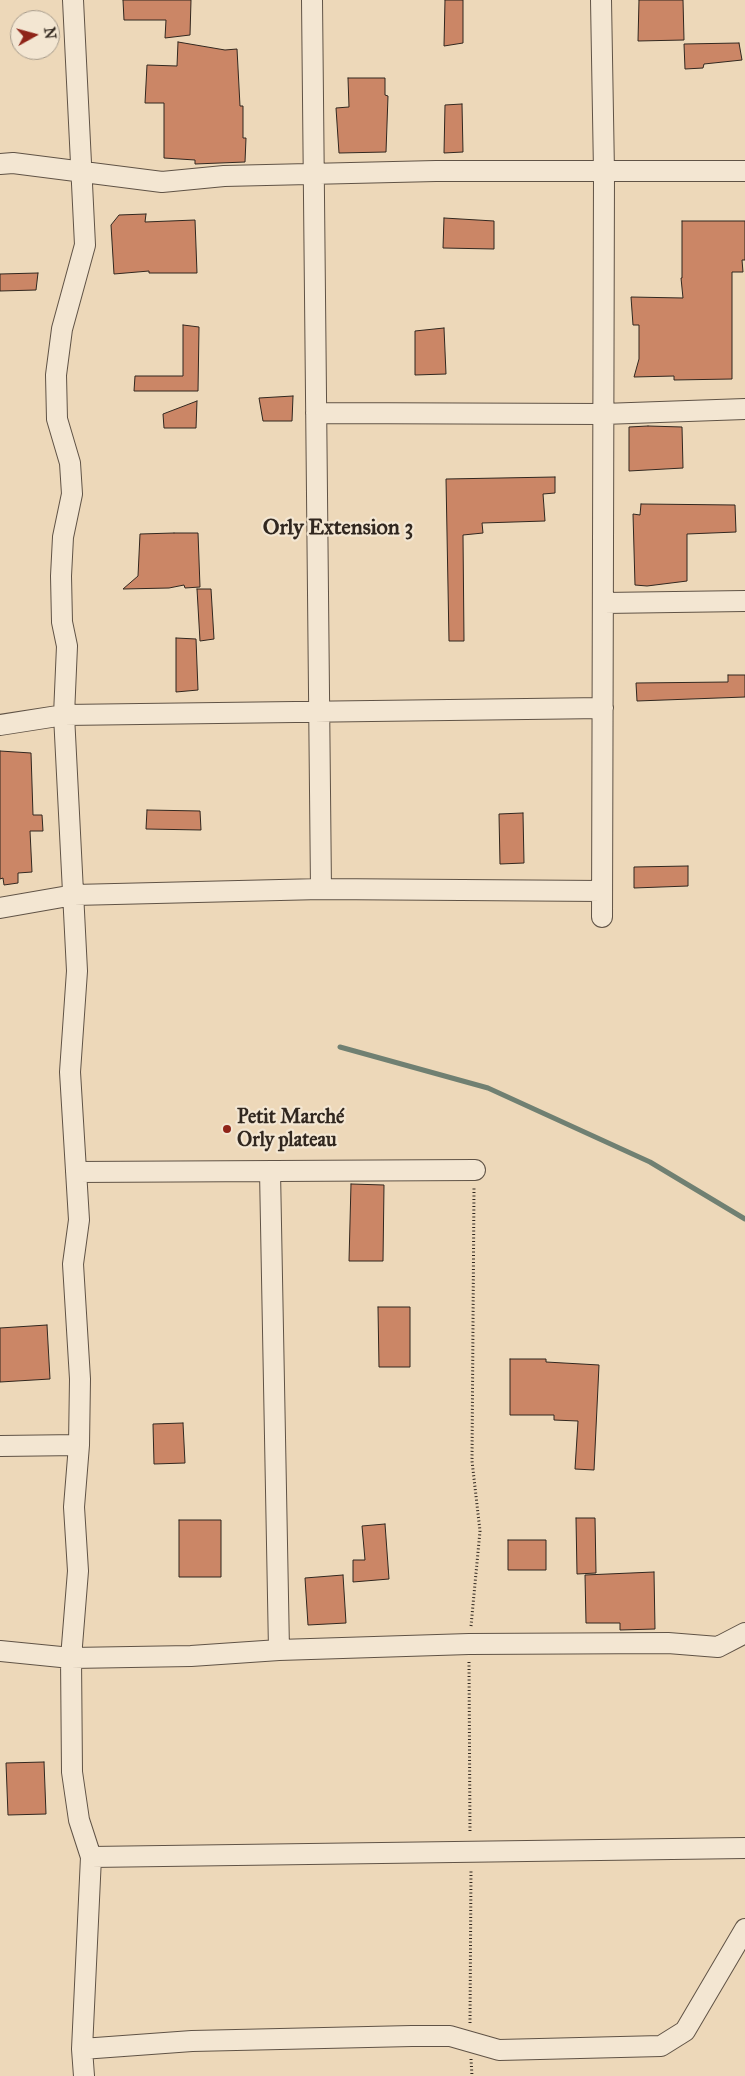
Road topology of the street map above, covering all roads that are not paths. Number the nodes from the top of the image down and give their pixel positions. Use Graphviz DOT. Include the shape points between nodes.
graph roads {
  1 [pos="73,0"];
  2 [pos="312,0"];
  3 [pos="601,0"];
  4 [pos="0,164"];
  5 [pos="745,171"];
  6 [pos="82,172"];
  7 [pos="604,172"];
  8 [pos="314,174"];
  9 [pos="745,409"];
  10 [pos="316,413"];
  11 [pos="603,414"];
  12 [pos="745,601"];
  13 [pos="604,603"];
  14 [pos="603,708"];
  15 [pos="319,712"];
  16 [pos="64,715"];
  17 [pos="0,725"];
  18 [pos="321,889"];
  19 [pos="602,891"];
  20 [pos="74,895"];
  21 [pos="0,908"];
  22 [pos="602,917"];
  23 [pos="474,1170"];
  24 [pos="270,1171"];
  25 [pos="76,1172"];
  26 [pos="78,1445"];
  27 [pos="0,1446"];
  28 [pos="745,1633"];
  29 [pos="279,1650"];
  30 [pos="0,1651"];
  31 [pos="71,1658"];
  32 [pos="745,1848"];
  33 [pos="91,1857"];
  34 [pos="745,1929"];
  35 [pos="82,2049"];
  36 [pos="84,2076"];
  1 -- 6 [label="street"];
  2 -- 8 [label="street"];
  3 -- 7 [label="street"];
  4 -- 6 [label="street"];
  5 -- 7 [label="street"];
  6 -- 8 [label="street" via="162,182 224,176"];
  6 -- 16 [label="street" via="85,245 62,330 56,375 56,419 70,463 72,494 63,537 61,576 62,622 67,646"];
  7 -- 8 [label="street"];
  7 -- 11 [label="street"];
  8 -- 10 [label="street"];
  9 -- 11 [label="street"];
  10 -- 11 [label="street"];
  10 -- 15 [label="street"];
  11 -- 13 [label="street"];
  12 -- 13 [label="street"];
  13 -- 14 [label="street"];
  14 -- 15 [label="street"];
  14 -- 19 [label="street"];
  15 -- 16 [label="street"];
  15 -- 18 [label="street"];
  16 -- 17 [label="street"];
  16 -- 20 [label="street"];
  18 -- 19 [label="street"];
  18 -- 20 [label="street"];
  19 -- 22 [label="street"];
  20 -- 21 [label="street"];
  20 -- 25 [label="street" via="77,971 70,1072"];
  23 -- 24 [label="street"];
  24 -- 25 [label="street"];
  24 -- 29 [label="street"];
  25 -- 26 [label="street" via="79,1220 73,1264 80,1379"];
  26 -- 27 [label="street"];
  26 -- 31 [label="street" via="74,1508 78,1571"];
  28 -- 29 [label="street" via="718,1647 668,1643 469,1644"];
  29 -- 31 [label="street" via="191,1656"];
  30 -- 31 [label="street"];
  31 -- 33 [label="street" via="72,1772 79,1820"];
  32 -- 33 [label="street"];
  33 -- 35 [label="street"];
  34 -- 35 [label="street" via="685,2030 661,2046 499,2050 450,2036 192,2041"];
  35 -- 36 [label="street"];
}
